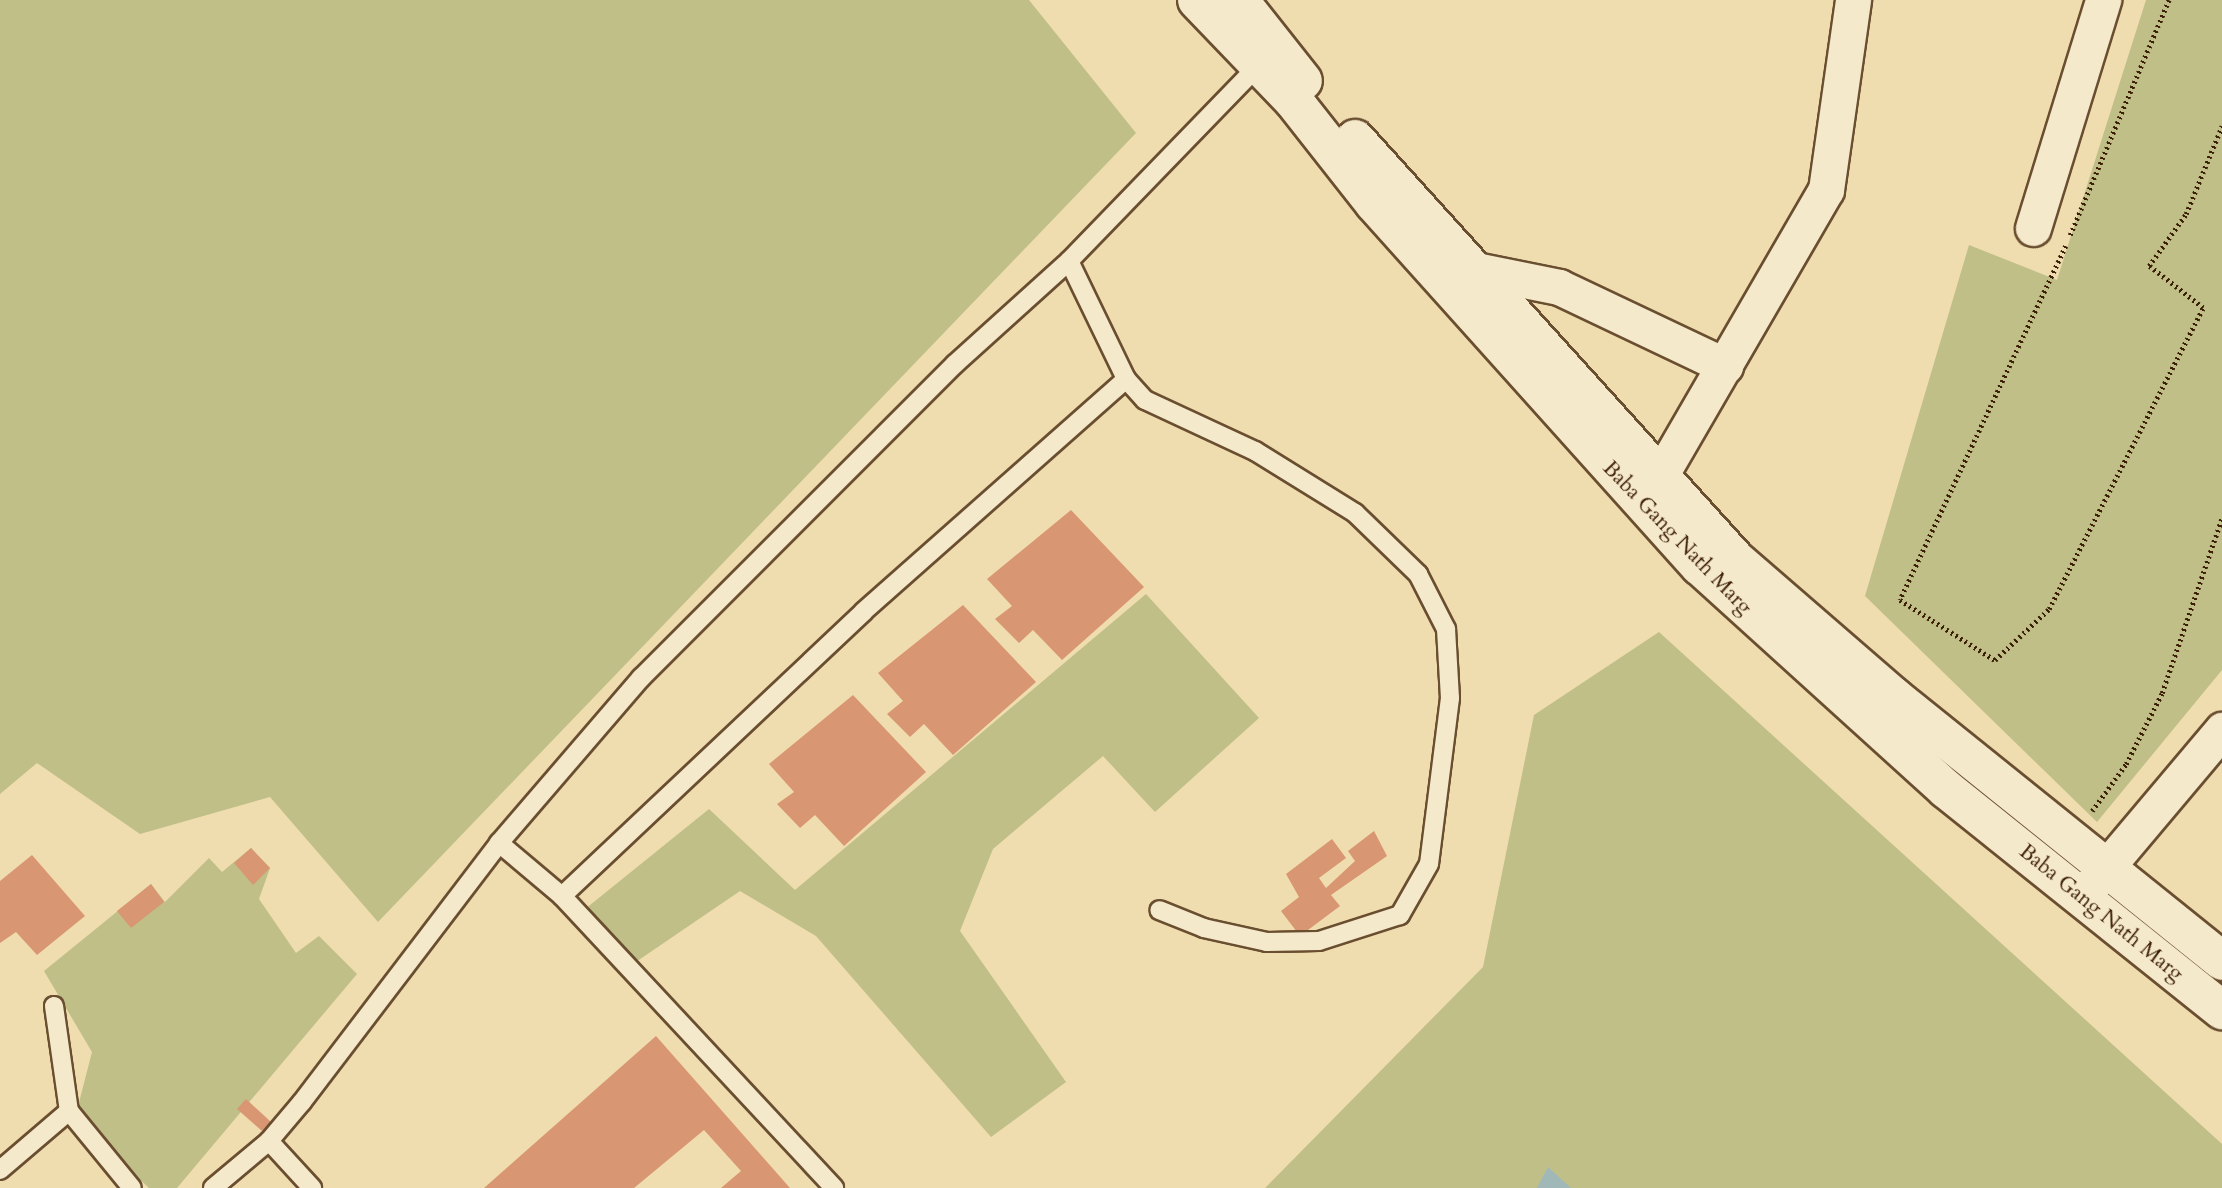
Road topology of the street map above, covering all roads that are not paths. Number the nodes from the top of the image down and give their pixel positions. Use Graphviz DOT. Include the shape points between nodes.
graph roads {
  1 [pos="1198,0"];
  2 [pos="1239,0"];
  3 [pos="1853,0"];
  4 [pos="2103,0"];
  5 [pos="1267,58"];
  6 [pos="2033,228"];
  7 [pos="1069,261"];
  8 [pos="1470,269"];
  9 [pos="1725,366"];
  10 [pos="1126,379"];
  11 [pos="1660,477"];
  12 [pos="2222,730"];
  13 [pos="499,843"];
  14 [pos="2094,883"];
  15 [pos="562,896"];
  16 [pos="1159,910"];
  17 [pos="2222,961"];
  18 [pos="54,1006"];
  19 [pos="2222,1010"];
  20 [pos="69,1111"];
  21 [pos="269,1141"];
  22 [pos="0,1170"];
  23 [pos="132,1188"];
  24 [pos="213,1188"];
  25 [pos="312,1188"];
  26 [pos="834,1188"];
  1 -- 5 [label="street, Baba Gang Nath Marg"];
  2 -- 5 [label="street, Baba Gang Nath Marg"];
  3 -- 9 [label="street" via="1826,190"];
  4 -- 6 [label="street"];
  5 -- 7 [label="lane"];
  5 -- 8 [label="street, Baba Gang Nath Marg"];
  5 -- 14 [label="street, Baba Gang Nath Marg" via="1293,100 1383,213 1691,557 1946,789"];
  7 -- 10 [label="lane"];
  7 -- 13 [label="lane" via="955,364 641,678"];
  8 -- 9 [label="street" via="1559,287"];
  8 -- 11 [label="street, Baba Gang Nath Marg"];
  9 -- 11 [label="street"];
  10 -- 15 [label="lane" via="864,611"];
  10 -- 16 [label="lane" via="1167,415 1312,483 1392,543 1418,574 1446,629 1450,662 1429,864 1400,915 1319,941 1267,942 1204,928"];
  11 -- 14 [label="street, Baba Gang Nath Marg" via="1788,606 2071,840"];
  12 -- 14 [label="street"];
  13 -- 15 [label="lane"];
  13 -- 21 [label="lane"];
  14 -- 17 [label="street, Baba Gang Nath Marg"];
  14 -- 19 [label="street, Baba Gang Nath Marg"];
  15 -- 26 [label="lane"];
  18 -- 20 [label="lane"];
  20 -- 22 [label="lane"];
  20 -- 23 [label="lane"];
  21 -- 24 [label="lane"];
  21 -- 25 [label="lane"];
}
